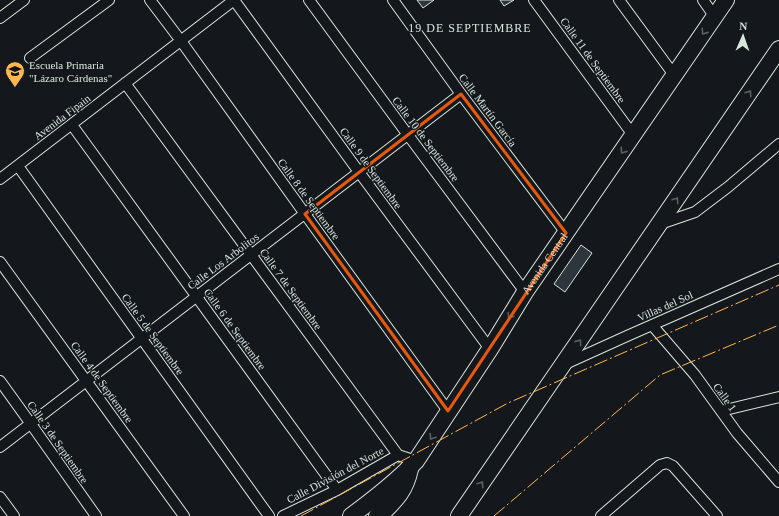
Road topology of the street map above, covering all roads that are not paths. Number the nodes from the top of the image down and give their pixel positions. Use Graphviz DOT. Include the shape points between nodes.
graph roads {
  1 [pos="24,0"];
  2 [pos="109,0"];
  3 [pos="150,0"];
  4 [pos="234,0"];
  5 [pos="309,0"];
  6 [pos="394,0"];
  7 [pos="534,0"];
  8 [pos="620,0"];
  9 [pos="703,0"];
  10 [pos="726,0"];
  11 [pos="715,17"];
  12 [pos="0,18"];
  13 [pos="181,41"];
  14 [pos="779,49"];
  15 [pos="30,58"];
  16 [pos="674,75"];
  17 [pos="125,84"];
  18 [pos="461,94"];
  19 [pos="72,124"];
  20 [pos="408,135"];
  21 [pos="633,135"];
  22 [pos="779,144"];
  23 [pos="18,166"];
  24 [pos="359,172"];
  25 [pos="0,179"];
  26 [pos="305,214"];
  27 [pos="660,224"];
  28 [pos="566,233"];
  29 [pos="251,255"];
  30 [pos="0,262"];
  31 [pos="779,269"];
  32 [pos="525,292"];
  33 [pos="197,297"];
  34 [pos="652,325"];
  35 [pos="142,338"];
  36 [pos="490,349"];
  37 [pos="561,366"];
  38 [pos="0,381"];
  39 [pos="86,381"];
  40 [pos="779,397"];
  41 [pos="448,411"];
  42 [pos="720,411"];
  43 [pos="31,424"];
  44 [pos="0,447"];
  45 [pos="408,462"];
  46 [pos="779,482"];
  47 [pos="337,490"];
  48 [pos="0,497"];
  49 [pos="14,516"];
  50 [pos="96,516"];
  51 [pos="184,516"];
  52 [pos="269,516"];
  53 [pos="283,516"];
  54 [pos="351,516"];
  55 [pos="378,516"];
  56 [pos="459,516"];
  57 [pos="601,516"];
  58 [pos="717,516"];
  1 -- 12 [label="street"];
  2 -- 15 [label="street"];
  3 -- 13 [label="street, Calle 8 de Septiembre"];
  4 -- 13 [label="street, Avenida Fipain"];
  4 -- 24 [label="street, Calle 9 de Septiembre"];
  5 -- 20 [label="street, Calle 10 de Septiembre"];
  6 -- 18 [label="street, Calle Martín García"];
  7 -- 21 [label="street, Calle 11 de Septiembre"];
  8 -- 16 [label="street"];
  9 -- 11 [label="street"];
  10 -- 11 [label="highway, Avenida Central"];
  11 -- 16 [label="highway, Avenida Central, one-way"];
  13 -- 17 [label="street, Avenida Fipain"];
  13 -- 26 [label="street, Calle 8 de Septiembre"];
  27 -- 14 [label="highway, one-way"];
  16 -- 21 [label="highway, Avenida Central"];
  17 -- 19 [label="street, Avenida Fipain"];
  17 -- 29 [label="street, Calle 7 de Septiembre"];
  18 -- 20 [label="street, Calle Los Arbolitos"];
  18 -- 28 [label="street, Calle Martín García"];
  19 -- 23 [label="street, Avenida Fipain"];
  19 -- 33 [label="street, Calle 6 de Septiembre"];
  20 -- 24 [label="street, Calle Los Arbolitos"];
  20 -- 32 [label="street, Calle 10 de Septiembre"];
  21 -- 28 [label="highway, Avenida Central, one-way"];
  22 -- 27 [label="street" via="728,188 695,212"];
  23 -- 25 [label="street, Avenida Fipain"];
  23 -- 35 [label="street, Calle 5 de Septiembre"];
  24 -- 26 [label="street, Calle Los Arbolitos"];
  24 -- 36 [label="street, Calle 9 de Septiembre"];
  26 -- 29 [label="street, Calle Los Arbolitos"];
  26 -- 41 [label="street, Calle 8 de Septiembre"];
  37 -- 27 [label="highway, one-way"];
  28 -- 32 [label="highway, Avenida Central"];
  29 -- 33 [label="street, Calle Los Arbolitos"];
  29 -- 45 [label="street, Calle 7 de Septiembre"];
  30 -- 39 [label="street, Calle 4 de Septiembre"];
  31 -- 34 [label="street, Villas del Sol"];
  32 -- 36 [label="highway, Avenida Central, one-way"];
  33 -- 35 [label="street, Calle Los Arbolitos"];
  33 -- 47 [label="street, Calle 6 de Septiembre"];
  34 -- 37 [label="street, Villas del Sol"];
  34 -- 42 [label="street, Calle 1" via="695,375"];
  35 -- 39 [label="street, Calle Los Arbolitos"];
  35 -- 52 [label="street, Calle 5 de Septiembre"];
  36 -- 41 [label="highway, Avenida Central"];
  56 -- 37 [label="highway, one-way"];
  38 -- 43 [label="street, Calle 3 de Septiembre"];
  39 -- 43 [label="street, Calle Los Arbolitos"];
  39 -- 51 [label="street, Calle 4 de Septiembre"];
  40 -- 42 [label="street"];
  41 -- 45 [label="highway, Avenida Central, one-way"];
  42 -- 46 [label="street, Calle 1"];
  43 -- 44 [label="street, Calle Los Arbolitos"];
  43 -- 50 [label="street, Calle 3 de Septiembre"];
  45 -- 47 [label="street, Calle División del Norte"];
  45 -- 54 [label="highway, Avenida Central" via="366,505"];
  45 -- 55 [label="highway" via="405,485"];
  47 -- 53 [label="street, Calle División del Norte"];
  48 -- 49 [label="street"];
  57 -- 58 [label="street" via="660,465 667,463 674,466"];
}
